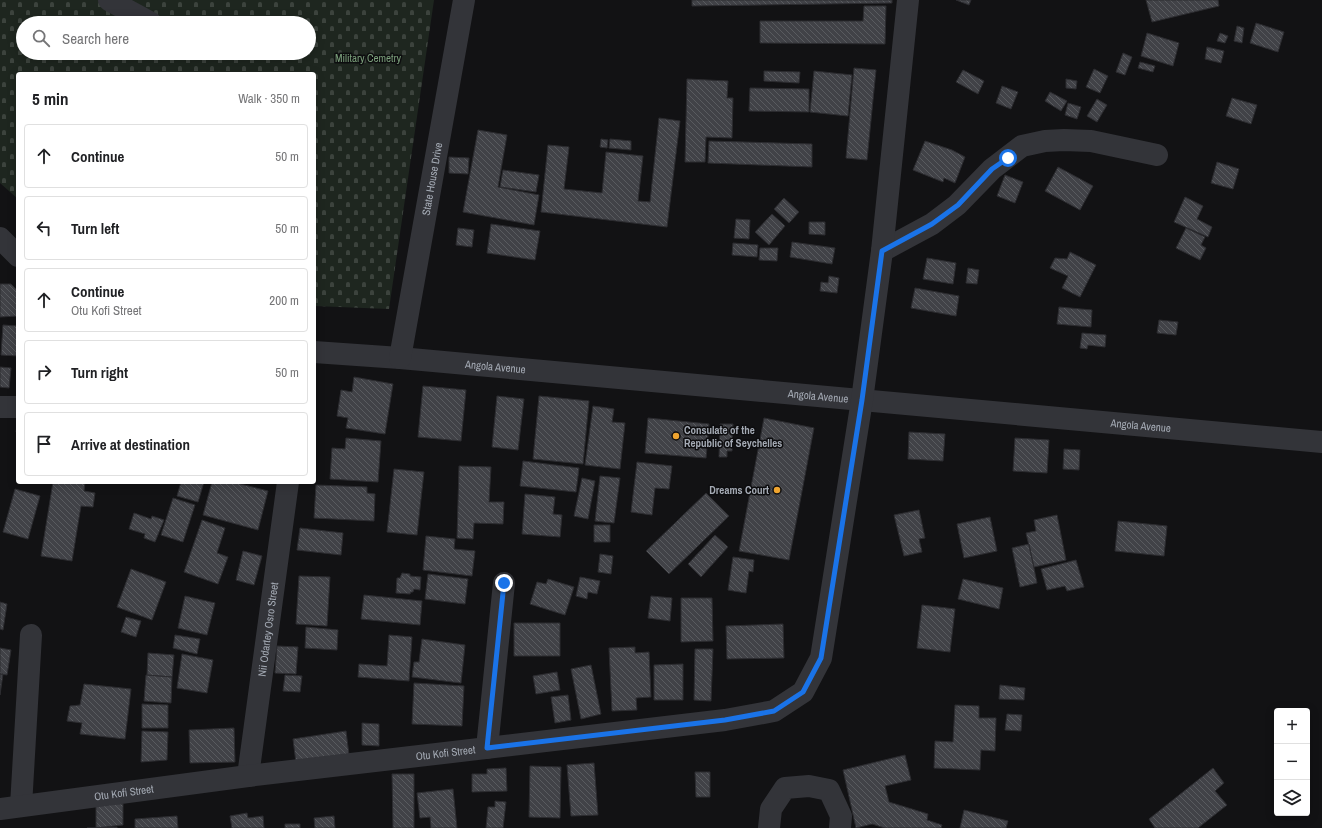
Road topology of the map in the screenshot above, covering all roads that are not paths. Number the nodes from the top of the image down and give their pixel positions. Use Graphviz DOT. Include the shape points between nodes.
graph roads {
  1 [pos="109,0"];
  2 [pos="464,0"];
  3 [pos="908,0"];
  4 [pos="140,16"];
  5 [pos="1157,155"];
  6 [pos="0,238"];
  7 [pos="882,251"];
  8 [pos="16,254"];
  9 [pos="316,352"];
  10 [pos="400,358"];
  11 [pos="862,400"];
  12 [pos="0,407"];
  13 [pos="16,407"];
  14 [pos="1322,442"];
  15 [pos="288,484"];
  16 [pos="504,583"];
  17 [pos="31,635"];
  18 [pos="487,748"];
  19 [pos="248,776"];
  20 [pos="10,808"];
  21 [pos="769,828"];
  22 [pos="840,828"];
  1 -- 4 [label="street"];
  2 -- 10 [label="street, State House Drive"];
  3 -- 7 [label="street, Otu Kofi Street"];
  5 -- 7 [label="street" via="1091,141 1045,141 1022,146 992,169 958,205 932,224"];
  6 -- 8 [label="street"];
  7 -- 11 [label="street, Otu Kofi Street"];
  9 -- 10 [label="street, Angola Avenue"];
  10 -- 11 [label="street, Angola Avenue"];
  11 -- 14 [label="street, Angola Avenue"];
  11 -- 18 [label="street, Otu Kofi Street" via="821,658 803,692 774,711 760,714"];
  12 -- 13 [label="street"];
  15 -- 19 [label="street, Nii Odartey Osro Street"];
  16 -- 18 [label="street"];
  17 -- 20 [label="street"];
  18 -- 19 [label="street, Otu Kofi Street"];
  19 -- 20 [label="street, Otu Kofi Street"];
  21 -- 22 [label="street" via="771,810 785,788 809,786 829,790 841,816"];
}
